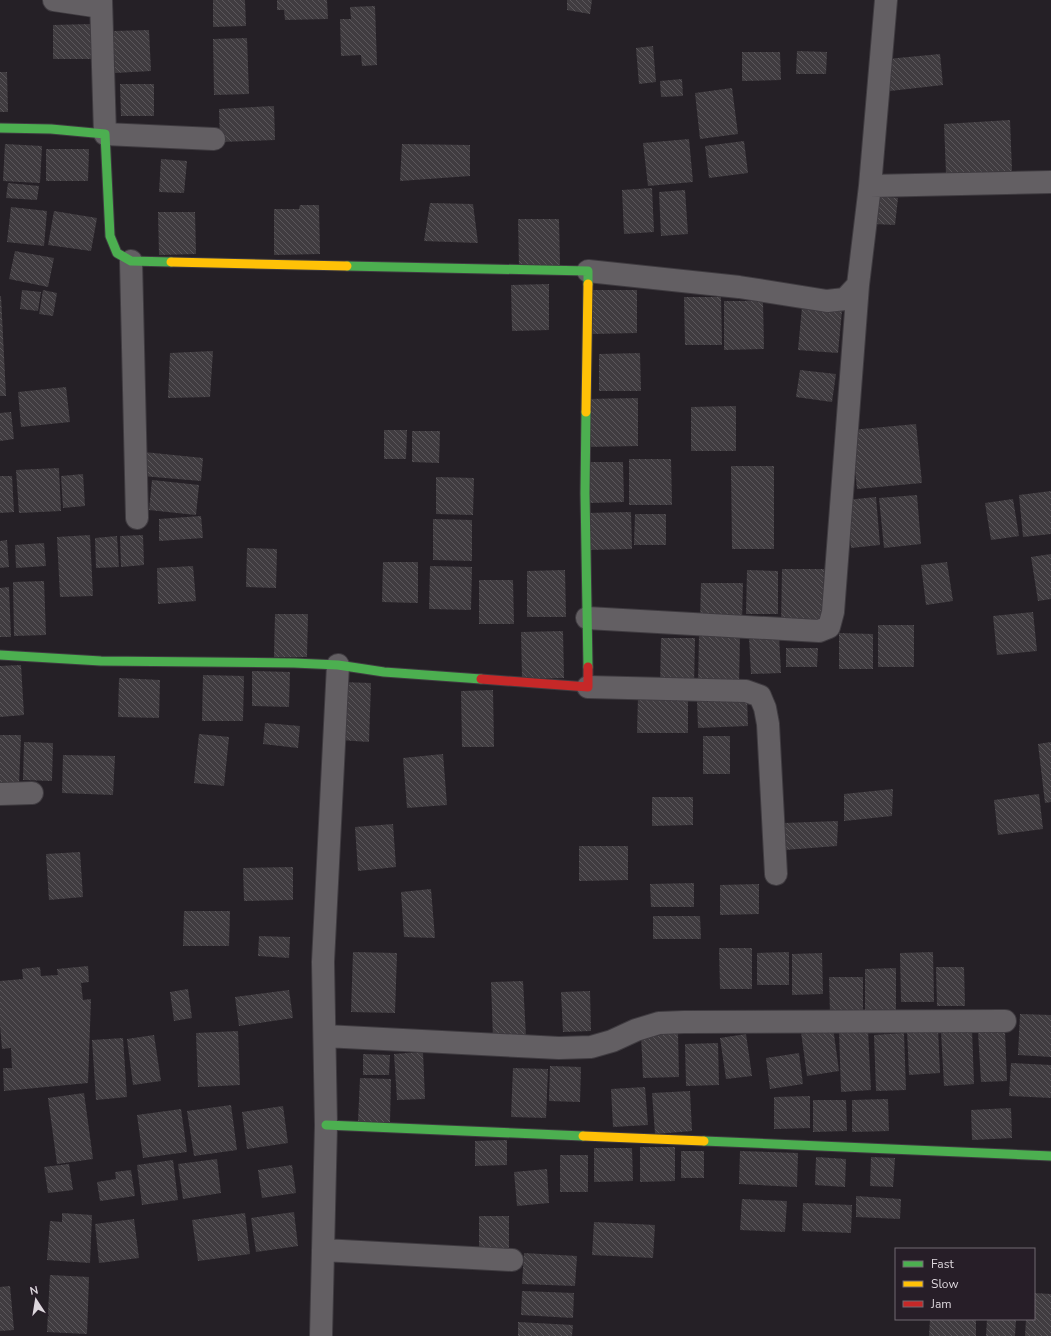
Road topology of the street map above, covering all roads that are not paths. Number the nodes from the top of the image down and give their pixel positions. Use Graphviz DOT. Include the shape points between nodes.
graph roads {
  1 [pos="54,0"];
  2 [pos="886,0"];
  3 [pos="101,3"];
  4 [pos="0,128"];
  5 [pos="105,134"];
  6 [pos="214,139"];
  7 [pos="1051,182"];
  8 [pos="870,186"];
  9 [pos="131,261"];
  10 [pos="588,271"];
  11 [pos="858,285"];
  12 [pos="137,518"];
  13 [pos="587,618"];
  14 [pos="0,655"];
  15 [pos="338,665"];
  16 [pos="588,687"];
  17 [pos="32,793"];
  18 [pos="0,794"];
  19 [pos="776,874"];
  20 [pos="1004,1021"];
  21 [pos="325,1036"];
  22 [pos="326,1125"];
  23 [pos="1051,1156"];
  24 [pos="323,1250"];
  25 [pos="512,1260"];
  26 [pos="321,1336"];
  1 -- 3 [label="street"];
  2 -- 8 [label="street"];
  3 -- 5 [label="street"];
  4 -- 5 [label="street"];
  5 -- 6 [label="street"];
  5 -- 9 [label="street" via="110,236 117,253"];
  7 -- 8 [label="street"];
  8 -- 11 [label="street"];
  9 -- 10 [label="street"];
  9 -- 12 [label="street"];
  10 -- 11 [label="street" via="739,287 827,301 845,299"];
  10 -- 13 [label="street" via="585,492"];
  11 -- 13 [label="street" via="833,612 829,627 819,631"];
  13 -- 16 [label="street"];
  14 -- 15 [label="street" via="101,662"];
  15 -- 16 [label="street" via="384,672"];
  15 -- 21 [label="street" via="323,962"];
  16 -- 19 [label="street" via="746,691 760,696 768,724"];
  17 -- 18 [label="street"];
  20 -- 21 [label="street" via="659,1023 591,1047 559,1048"];
  21 -- 22 [label="street"];
  22 -- 23 [label="street"];
  22 -- 24 [label="street"];
  24 -- 25 [label="street"];
  24 -- 26 [label="street"];
}
